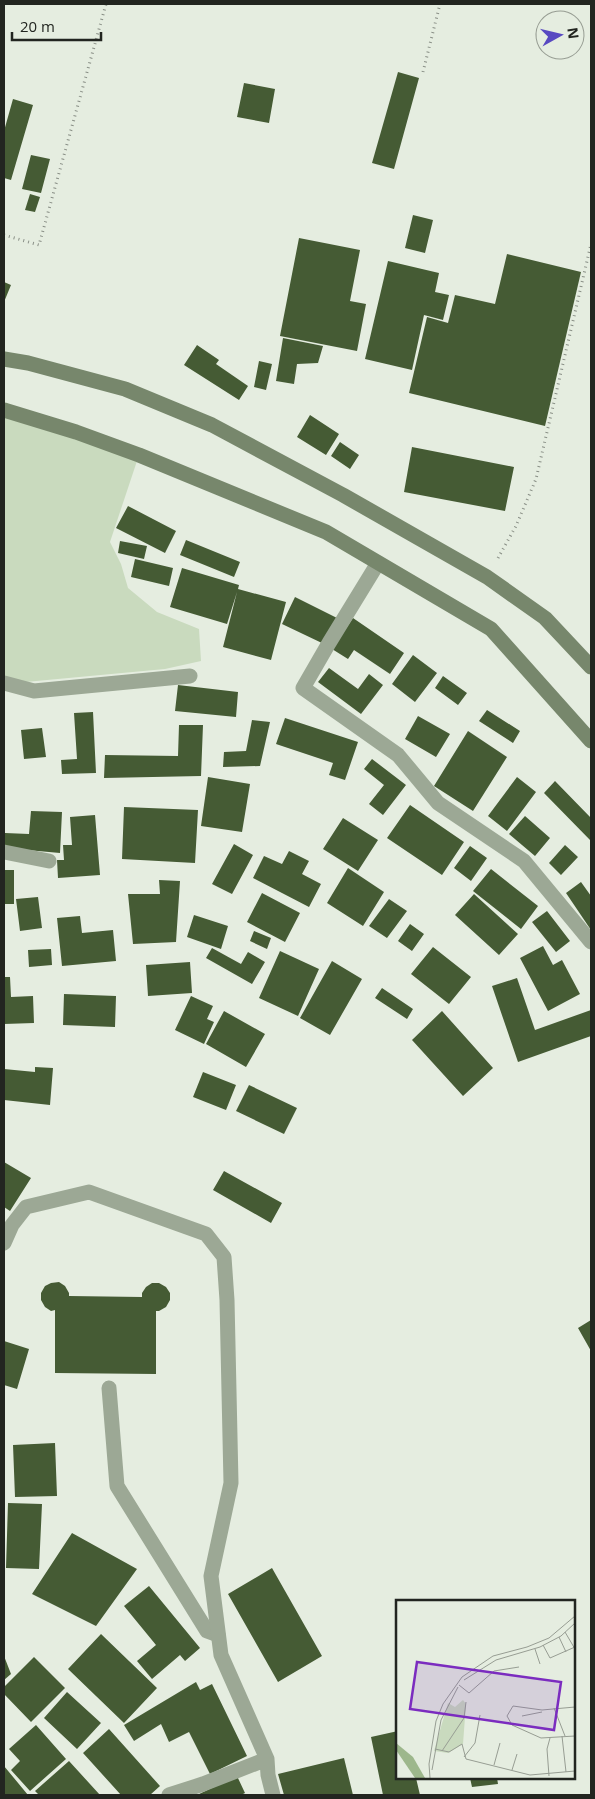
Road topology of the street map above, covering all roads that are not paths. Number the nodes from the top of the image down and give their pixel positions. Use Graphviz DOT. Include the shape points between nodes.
graph roads {
  1 [pos="4,358"];
  2 [pos="4,410"];
  3 [pos="378,563"];
  4 [pos="591,667"];
  5 [pos="190,676"];
  6 [pos="4,683"];
  7 [pos="591,742"];
  8 [pos="4,852"];
  9 [pos="49,861"];
  10 [pos="591,942"];
  11 [pos="4,1244"];
  12 [pos="109,1388"];
  13 [pos="218,1635"];
  14 [pos="267,1759"];
  15 [pos="169,1795"];
  16 [pos="273,1795"];
  1 -- 4 [label="main road" via="126,389 212,425 487,577 545,618"];
  2 -- 3 [label="main road" via="76,432 210,483 326,532"];
  3 -- 7 [label="main road" via="491,629"];
  3 -- 10 [label="street" via="303,688 398,755 438,803 524,860"];
  5 -- 6 [label="street" via="34,691"];
  8 -- 9 [label="street"];
  11 -- 13 [label="street" via="12,1225 26,1207 89,1192 206,1234 224,1257 231,1483 212,1576"];
  12 -- 13 [label="street" via="116,1486 207,1631"];
  13 -- 14 [label="street" via="221,1655"];
  14 -- 15 [label="street"];
  14 -- 16 [label="street"];
}
